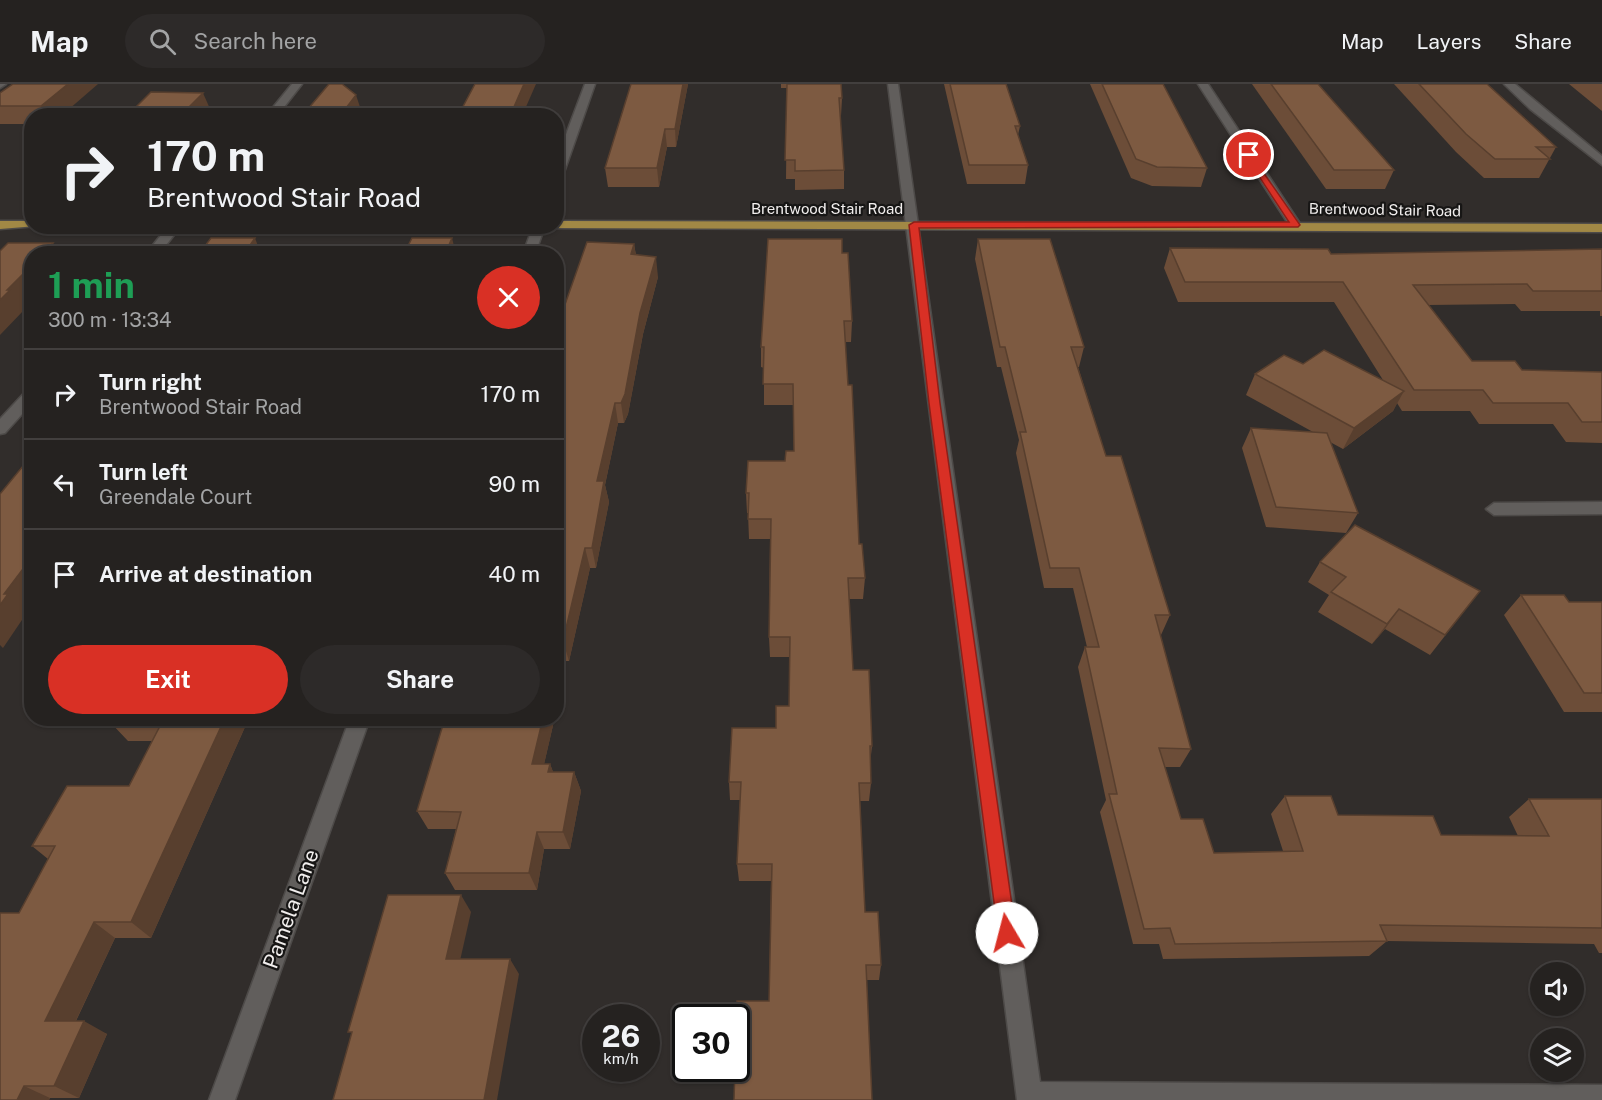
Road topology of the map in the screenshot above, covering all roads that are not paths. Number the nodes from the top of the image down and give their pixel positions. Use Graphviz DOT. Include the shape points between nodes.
graph roads {
  1 [pos="297,84"];
  2 [pos="590,84"];
  3 [pos="893,84"];
  4 [pos="1203,84"];
  5 [pos="1509,84"];
  6 [pos="278,108"];
  7 [pos="564,156"];
  8 [pos="1602,162"];
  9 [pos="0,225"];
  10 [pos="24,225"];
  11 [pos="564,225"];
  12 [pos="914,225"];
  13 [pos="1295,225"];
  14 [pos="1602,228"];
  15 [pos="168,234"];
  16 [pos="159,246"];
  17 [pos="24,402"];
  18 [pos="0,429"];
  19 [pos="1602,508"];
  20 [pos="1494,509"];
  21 [pos="357,726"];
  22 [pos="1029,1097"];
  23 [pos="1602,1098"];
  24 [pos="222,1100"];
  1 -- 6 [label="street"];
  2 -- 7 [label="street"];
  3 -- 12 [label="street"];
  4 -- 13 [label="street"];
  5 -- 8 [label="street"];
  9 -- 10 [label="main road"];
  11 -- 12 [label="main road, Brentwood Stair Road"];
  12 -- 13 [label="main road, Brentwood Stair Road"];
  12 -- 22 [label="street"];
  13 -- 14 [label="main road, Brentwood Stair Road"];
  15 -- 16 [label="street"];
  17 -- 18 [label="street"];
  19 -- 20 [label="street"];
  21 -- 24 [label="street, Pamela Lane"];
  22 -- 23 [label="street"];
}
